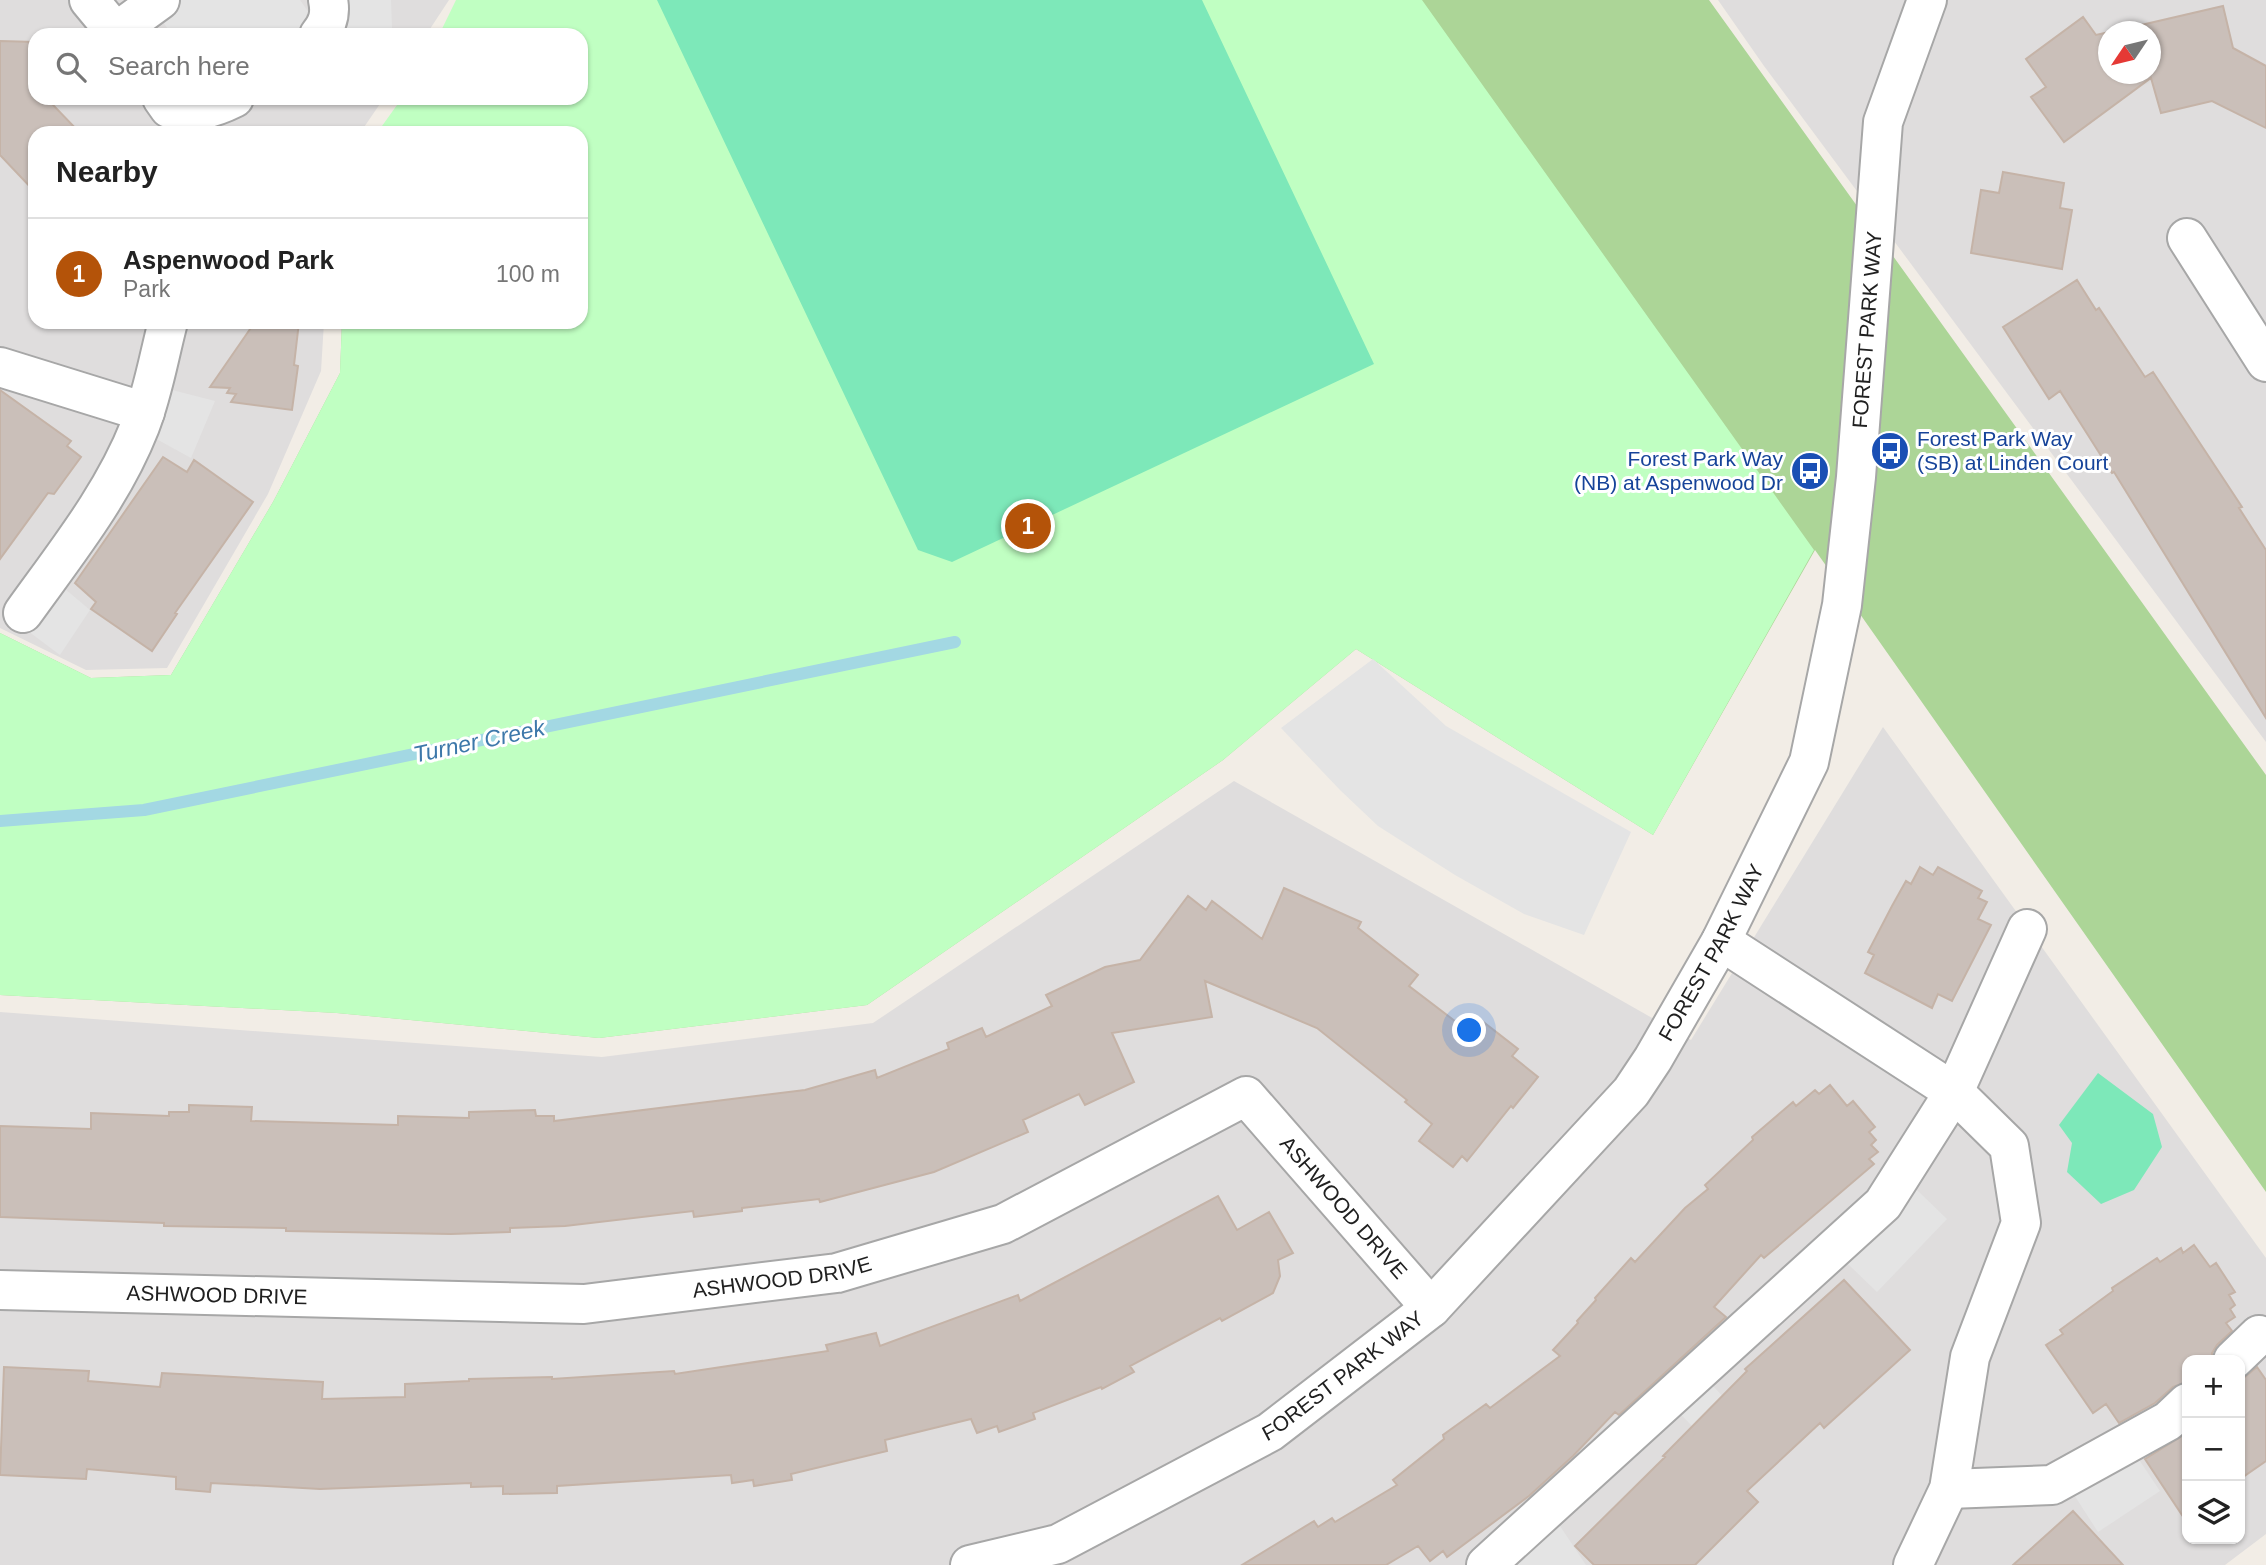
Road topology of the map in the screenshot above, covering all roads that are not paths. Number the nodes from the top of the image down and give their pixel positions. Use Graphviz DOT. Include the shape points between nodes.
graph roads {
  1 [pos="89,0"];
  2 [pos="160,0"];
  3 [pos="328,0"];
  4 [pos="1927,0"];
  5 [pos="113,28"];
  6 [pos="124,28"];
  7 [pos="324,28"];
  8 [pos="216,105"];
  9 [pos="168,113"];
  10 [pos="2187,238"];
  11 [pos="166,329"];
  12 [pos="2266,362"];
  13 [pos="0,367"];
  14 [pos="145,412"];
  15 [pos="23,613"];
  16 [pos="2027,929"];
  17 [pos="1721,941"];
  18 [pos="1954,1092"];
  19 [pos="0,1290"];
  20 [pos="1432,1308"];
  21 [pos="2182,1408"];
  22 [pos="1949,1489"];
  23 [pos="970,1565"];
  24 [pos="1486,1565"];
  25 [pos="1913,1565"];
  1 -- 5 [label="street"];
  2 -- 6 [label="street"];
  3 -- 7 [label="street"];
  4 -- 17 [label="street, FOREST PARK WAY" via="1884,122 1856,477 1835,646 1809,762"];
  8 -- 9 [label="street"];
  10 -- 12 [label="street"];
  11 -- 14 [label="street"];
  13 -- 14 [label="street"];
  14 -- 15 [label="street" via="117,475"];
  16 -- 18 [label="street"];
  17 -- 18 [label="street"];
  17 -- 20 [label="street, FOREST PARK WAY" via="1630,1093"];
  18 -- 22 [label="street" via="2009,1146 2021,1223 1970,1357"];
  18 -- 24 [label="street" via="1883,1204"];
  19 -- 20 [label="street, ASHWOOD DRIVE" via="584,1304 837,1273 1003,1224 1245,1096"];
  20 -- 23 [label="street, FOREST PARK WAY" via="1270,1432 1058,1544"];
  21 -- 22 [label="street" via="2168,1421 2052,1485"];
  22 -- 25 [label="street"];
}
